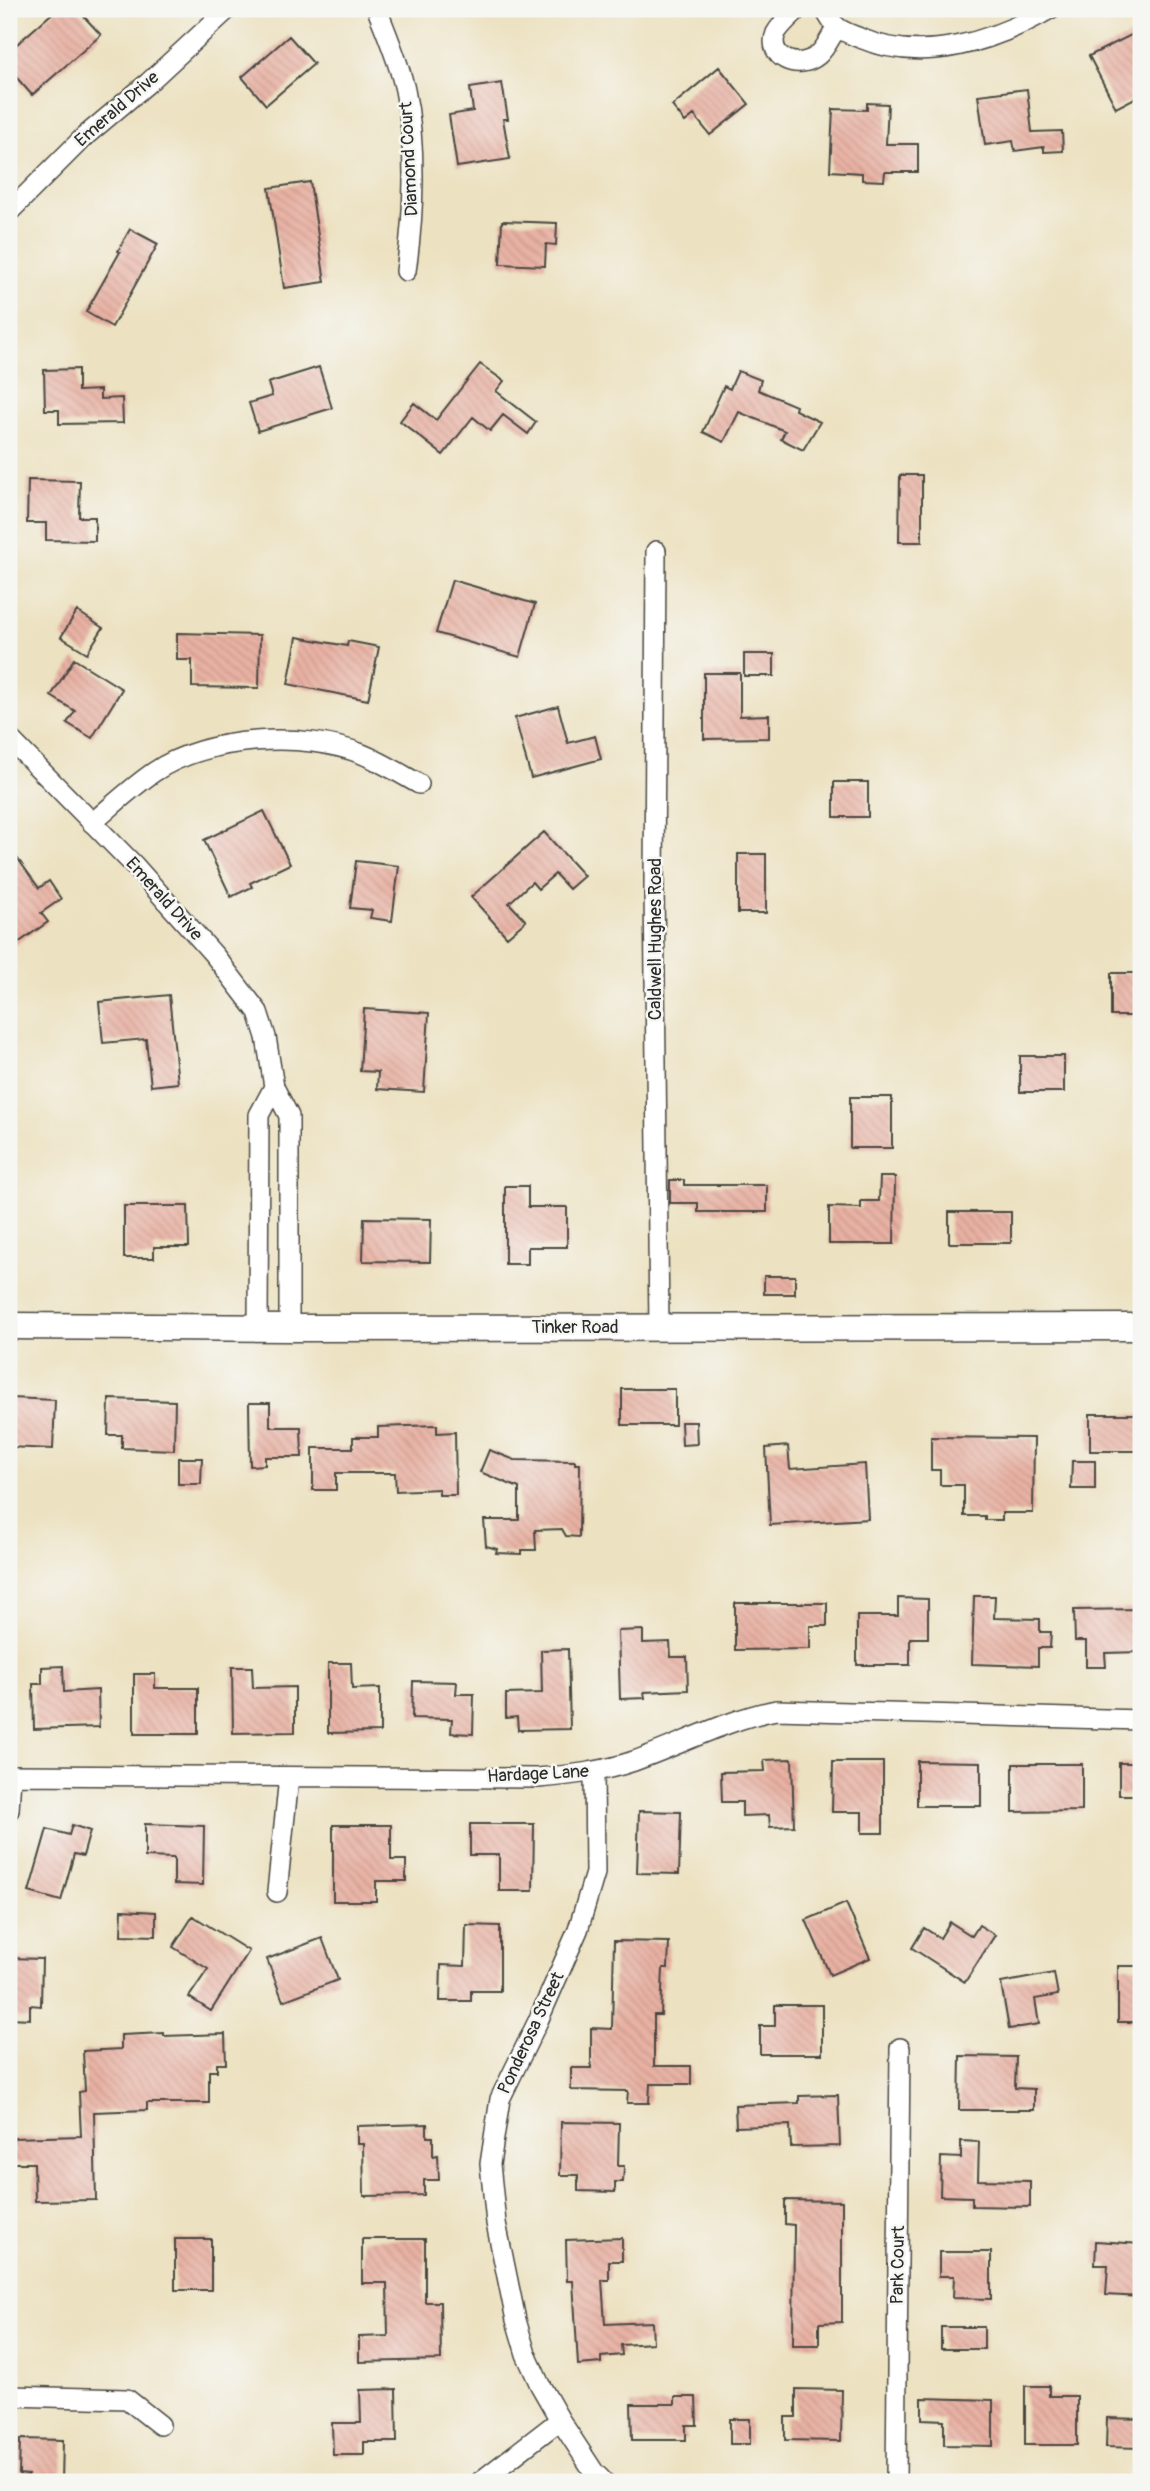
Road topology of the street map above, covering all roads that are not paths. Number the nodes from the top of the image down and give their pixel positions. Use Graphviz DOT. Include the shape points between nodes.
graph roads {
  1 [pos="228,9"];
  2 [pos="377,9"];
  3 [pos="799,9"];
  4 [pos="824,9"];
  5 [pos="1050,9"];
  6 [pos="837,27"];
  7 [pos="9,212"];
  8 [pos="405,271"];
  9 [pos="656,551"];
  10 [pos="9,738"];
  11 [pos="419,784"];
  12 [pos="92,822"];
  13 [pos="274,1087"];
  14 [pos="9,1326"];
  15 [pos="659,1327"];
  16 [pos="258,1328"];
  17 [pos="289,1328"];
  18 [pos="1141,1328"];
  19 [pos="1141,1720"];
  20 [pos="594,1772"];
  21 [pos="10,1775"];
  22 [pos="289,1777"];
  23 [pos="9,1810"];
  24 [pos="277,1892"];
  25 [pos="900,2048"];
  26 [pos="9,2396"];
  27 [pos="560,2420"];
  28 [pos="160,2425"];
  29 [pos="481,2481"];
  30 [pos="604,2482"];
  31 [pos="896,2482"];
  1 -- 7 [label="street, Emerald Drive" via="84,137"];
  2 -- 8 [label="street, Diamond Court" via="405,89 410,123 413,225"];
  3 -- 6 [label="street" via="776,34 780,55 790,62 801,64 820,53"];
  4 -- 6 [label="street"];
  5 -- 6 [label="street" via="1018,27 933,51 870,42"];
  9 -- 15 [label="street, Caldwell Hughes Road"];
  10 -- 12 [label="street, Emerald Drive"];
  11 -- 12 [label="street" via="362,754 324,744 251,741 209,747 156,770"];
  12 -- 13 [label="street, Emerald Drive" via="215,956 258,1012 267,1037"];
  13 -- 16 [label="street" via="259,1115"];
  13 -- 17 [label="street, Emerald Drive" via="289,1116"];
  14 -- 16 [label="main road, Tinker Road"];
  15 -- 17 [label="main road, Tinker Road"];
  15 -- 18 [label="main road, Tinker Road"];
  16 -- 17 [label="main road, Tinker Road"];
  19 -- 20 [label="street, Hardage Lane" via="776,1710"];
  20 -- 22 [label="street, Hardage Lane" via="538,1778"];
  20 -- 27 [label="street, Ponderosa Street" via="596,1873 578,1930 500,2099 490,2164 496,2223 516,2320 526,2354"];
  21 -- 22 [label="street, Hardage Lane"];
  21 -- 23 [label="street"];
  22 -- 24 [label="street"];
  25 -- 31 [label="street, Park Court"];
  26 -- 28 [label="street" via="127,2399"];
  27 -- 29 [label="street"];
  27 -- 30 [label="street, Ponderosa Street"];
}
